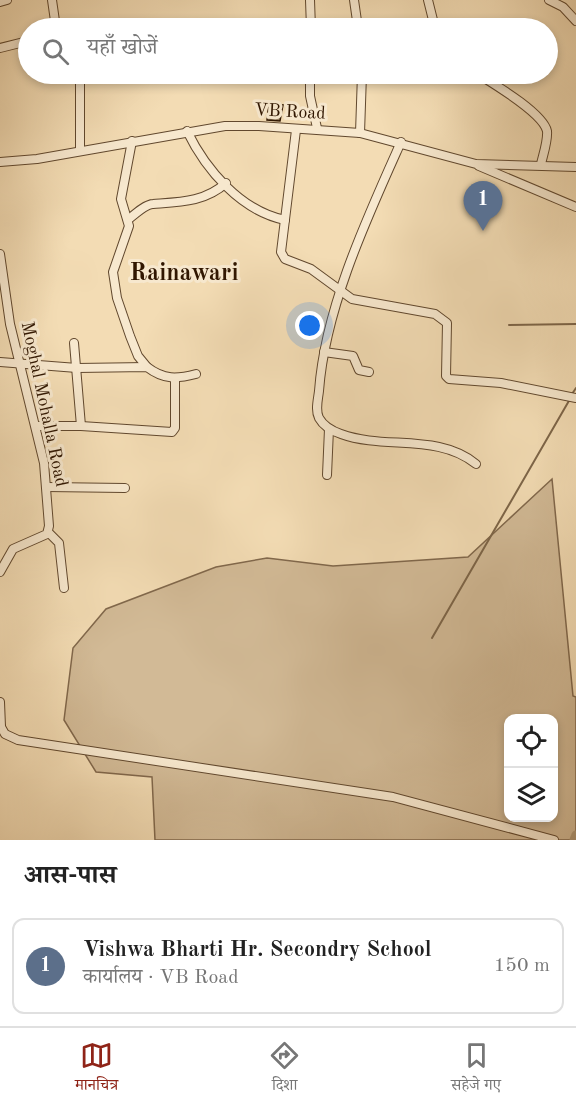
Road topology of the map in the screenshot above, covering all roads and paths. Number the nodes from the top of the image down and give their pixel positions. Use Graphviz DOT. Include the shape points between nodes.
graph roads {
  1 [pos="7,0"];
  2 [pos="52,0"];
  3 [pos="310,0"];
  4 [pos="354,0"];
  5 [pos="428,0"];
  6 [pos="549,0"];
  7 [pos="0,2"];
  8 [pos="563,4"];
  9 [pos="55,18"];
  10 [pos="310,18"];
  11 [pos="357,18"];
  12 [pos="432,18"];
  13 [pos="576,21"];
  14 [pos="18,44"];
  15 [pos="0,48"];
  16 [pos="80,84"];
  17 [pos="310,84"];
  18 [pos="362,84"];
  19 [pos="493,84"];
  20 [pos="317,128"];
  21 [pos="296,130"];
  22 [pos="187,131"];
  23 [pos="360,133"];
  24 [pos="132,141"];
  25 [pos="401,142"];
  26 [pos="80,150"];
  27 [pos="0,162"];
  28 [pos="476,164"];
  29 [pos="540,164"];
  30 [pos="576,167"];
  31 [pos="226,183"];
  32 [pos="576,207"];
  33 [pos="129,219"];
  34 [pos="285,220"];
  35 [pos="0,254"];
  36 [pos="341,293"];
  37 [pos="74,343"];
  38 [pos="324,352"];
  39 [pos="0,362"];
  40 [pos="21,363"];
  41 [pos="147,367"];
  42 [pos="76,368"];
  43 [pos="369,372"];
  44 [pos="196,374"];
  45 [pos="175,379"];
  46 [pos="571,396"];
  47 [pos="36,426"];
  48 [pos="81,426"];
  49 [pos="329,429"];
  50 [pos="476,464"];
  51 [pos="327,475"];
  52 [pos="47,487"];
  53 [pos="125,488"];
  54 [pos="48,532"];
  55 [pos="0,572"];
  56 [pos="64,588"];
  57 [pos="0,702"];
  58 [pos="0,727"];
  59 [pos="555,840"];
  1 -- 7 [label="street"];
  2 -- 9 [label="street"];
  3 -- 10 [label="street"];
  4 -- 11 [label="street"];
  5 -- 12 [label="street"];
  6 -- 8 [label="street"];
  8 -- 13 [label="street"];
  14 -- 15 [label="street"];
  16 -- 26 [label="street"];
  17 -- 20 [label="street"];
  18 -- 23 [label="street"];
  19 -- 29 [label="street" via="542,123 547,132"];
  20 -- 21 [label="street, VB Road"];
  20 -- 23 [label="street, VB Road"];
  21 -- 22 [label="street, VB Road" via="225,126"];
  21 -- 34 [label="street"];
  22 -- 24 [label="street, VB Road"];
  22 -- 31 [label="street" via="197,152"];
  23 -- 25 [label="street, VB Road"];
  24 -- 26 [label="street, VB Road"];
  24 -- 33 [label="street" via="121,199"];
  25 -- 28 [label="street, VB Road"];
  25 -- 36 [label="street"];
  26 -- 27 [label="street, VB Road"];
  28 -- 29 [label="street, VB Road"];
  28 -- 32 [label="street"];
  29 -- 30 [label="street, VB Road"];
  31 -- 33 [label="street" via="213,195 152,203"];
  31 -- 34 [label="street" via="258,213"];
  33 -- 41 [label="street" via="124,244 114,264 114,279 130,336"];
  34 -- 36 [label="street" via="282,256 311,269"];
  35 -- 40 [label="street, Moghal Mohalla Road" via="10,324"];
  36 -- 38 [label="street"];
  36 -- 46 [label="street" via="444,318 449,379 501,383"];
  37 -- 42 [label="street"];
  38 -- 43 [label="street" via="353,356 359,370"];
  38 -- 49 [label="street" via="317,410"];
  39 -- 40 [label="street"];
  40 -- 42 [label="street"];
  40 -- 47 [label="street, Moghal Mohalla Road"];
  41 -- 42 [label="street"];
  41 -- 45 [label="street"];
  42 -- 48 [label="street"];
  44 -- 45 [label="street"];
  45 -- 48 [label="street" via="172,432"];
  47 -- 48 [label="street"];
  47 -- 52 [label="street, Moghal Mohalla Road"];
  49 -- 50 [label="street" via="359,439 447,448"];
  49 -- 51 [label="street"];
  52 -- 53 [label="street"];
  52 -- 54 [label="street, Moghal Mohalla Road"];
  54 -- 55 [label="street" via="13,549"];
  54 -- 56 [label="street" via="60,543"];
  57 -- 58 [label="street"];
  58 -- 59 [label="street" via="18,741 393,797"];
}
